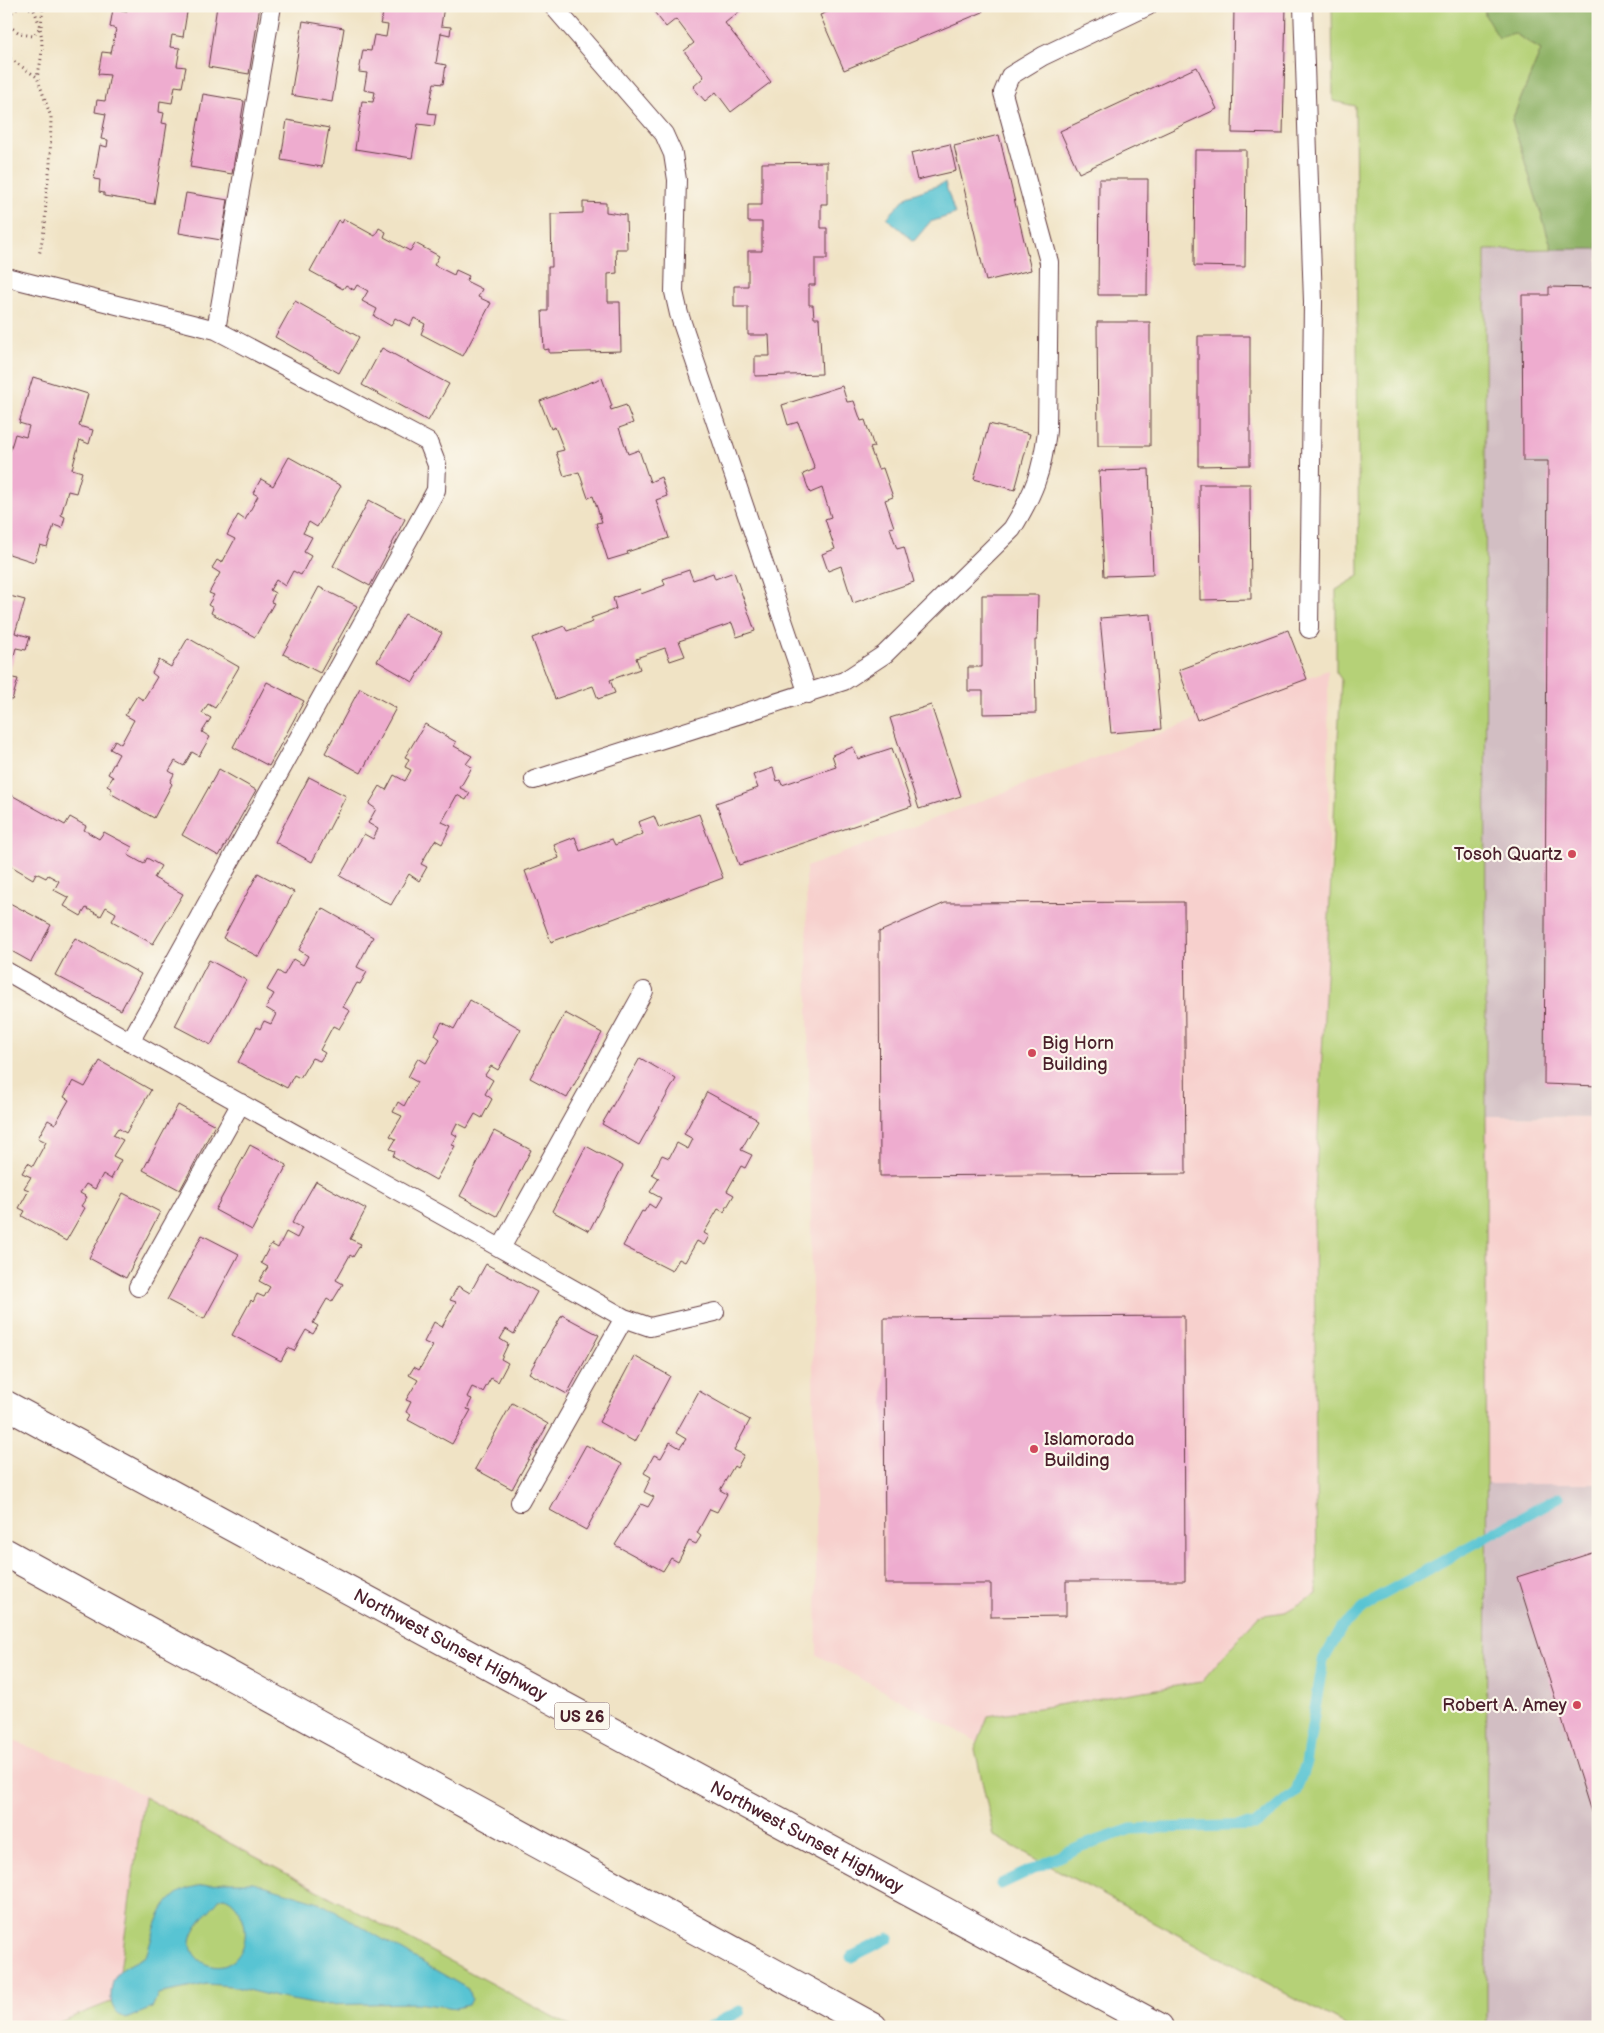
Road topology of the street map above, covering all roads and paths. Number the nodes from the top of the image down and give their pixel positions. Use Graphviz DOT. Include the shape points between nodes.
graph roads {
  1 [pos="21,6"];
  2 [pos="25,6"];
  3 [pos="43,6"];
  4 [pos="272,6"];
  5 [pos="553,6"];
  6 [pos="1148,6"];
  7 [pos="1303,6"];
  8 [pos="41,26"];
  9 [pos="6,56"];
  10 [pos="36,77"];
  11 [pos="6,276"];
  12 [pos="34,284"];
  13 [pos="216,330"];
  14 [pos="1309,629"];
  15 [pos="808,694"];
  16 [pos="534,780"];
  17 [pos="6,971"];
  18 [pos="644,991"];
  19 [pos="130,1042"];
  20 [pos="241,1103"];
  21 [pos="501,1248"];
  22 [pos="138,1288"];
  23 [pos="715,1312"];
  24 [pos="624,1318"];
  25 [pos="6,1404"];
  26 [pos="520,1502"];
  27 [pos="6,1553"];
  28 [pos="873,2027"];
  29 [pos="1159,2027"];
  1 -- 8 [label="path" via="11,13 9,26 21,34 33,36"];
  2 -- 8 [label="path" via="34,10"];
  3 -- 8 [label="path"];
  4 -- 13 [label="lane"];
  5 -- 15 [label="lane" via="664,134 673,154 677,180 674,292 679,314"];
  6 -- 15 [label="lane" via="1023,68 1010,76 1003,93 1049,262 1047,431 1039,477 1026,507 1012,529 886,654 844,681"];
  7 -- 14 [label="lane" via="1313,302"];
  8 -- 10 [label="path" via="42,59"];
  9 -- 10 [label="path"];
  10 -- 12 [label="path" via="51,117 45,225"];
  11 -- 12 [label="lane"];
  12 -- 13 [label="lane"];
  13 -- 19 [label="lane" via="428,442 437,465 436,490"];
  15 -- 16 [label="lane"];
  17 -- 19 [label="lane"];
  18 -- 21 [label="lane"];
  19 -- 20 [label="lane"];
  20 -- 21 [label="lane"];
  20 -- 22 [label="lane"];
  21 -- 24 [label="lane"];
  23 -- 24 [label="lane" via="650,1327"];
  24 -- 26 [label="lane"];
  25 -- 29 [label="highway, Northwest Sunset Highway / US 26"];
  27 -- 28 [label="highway"];
}
